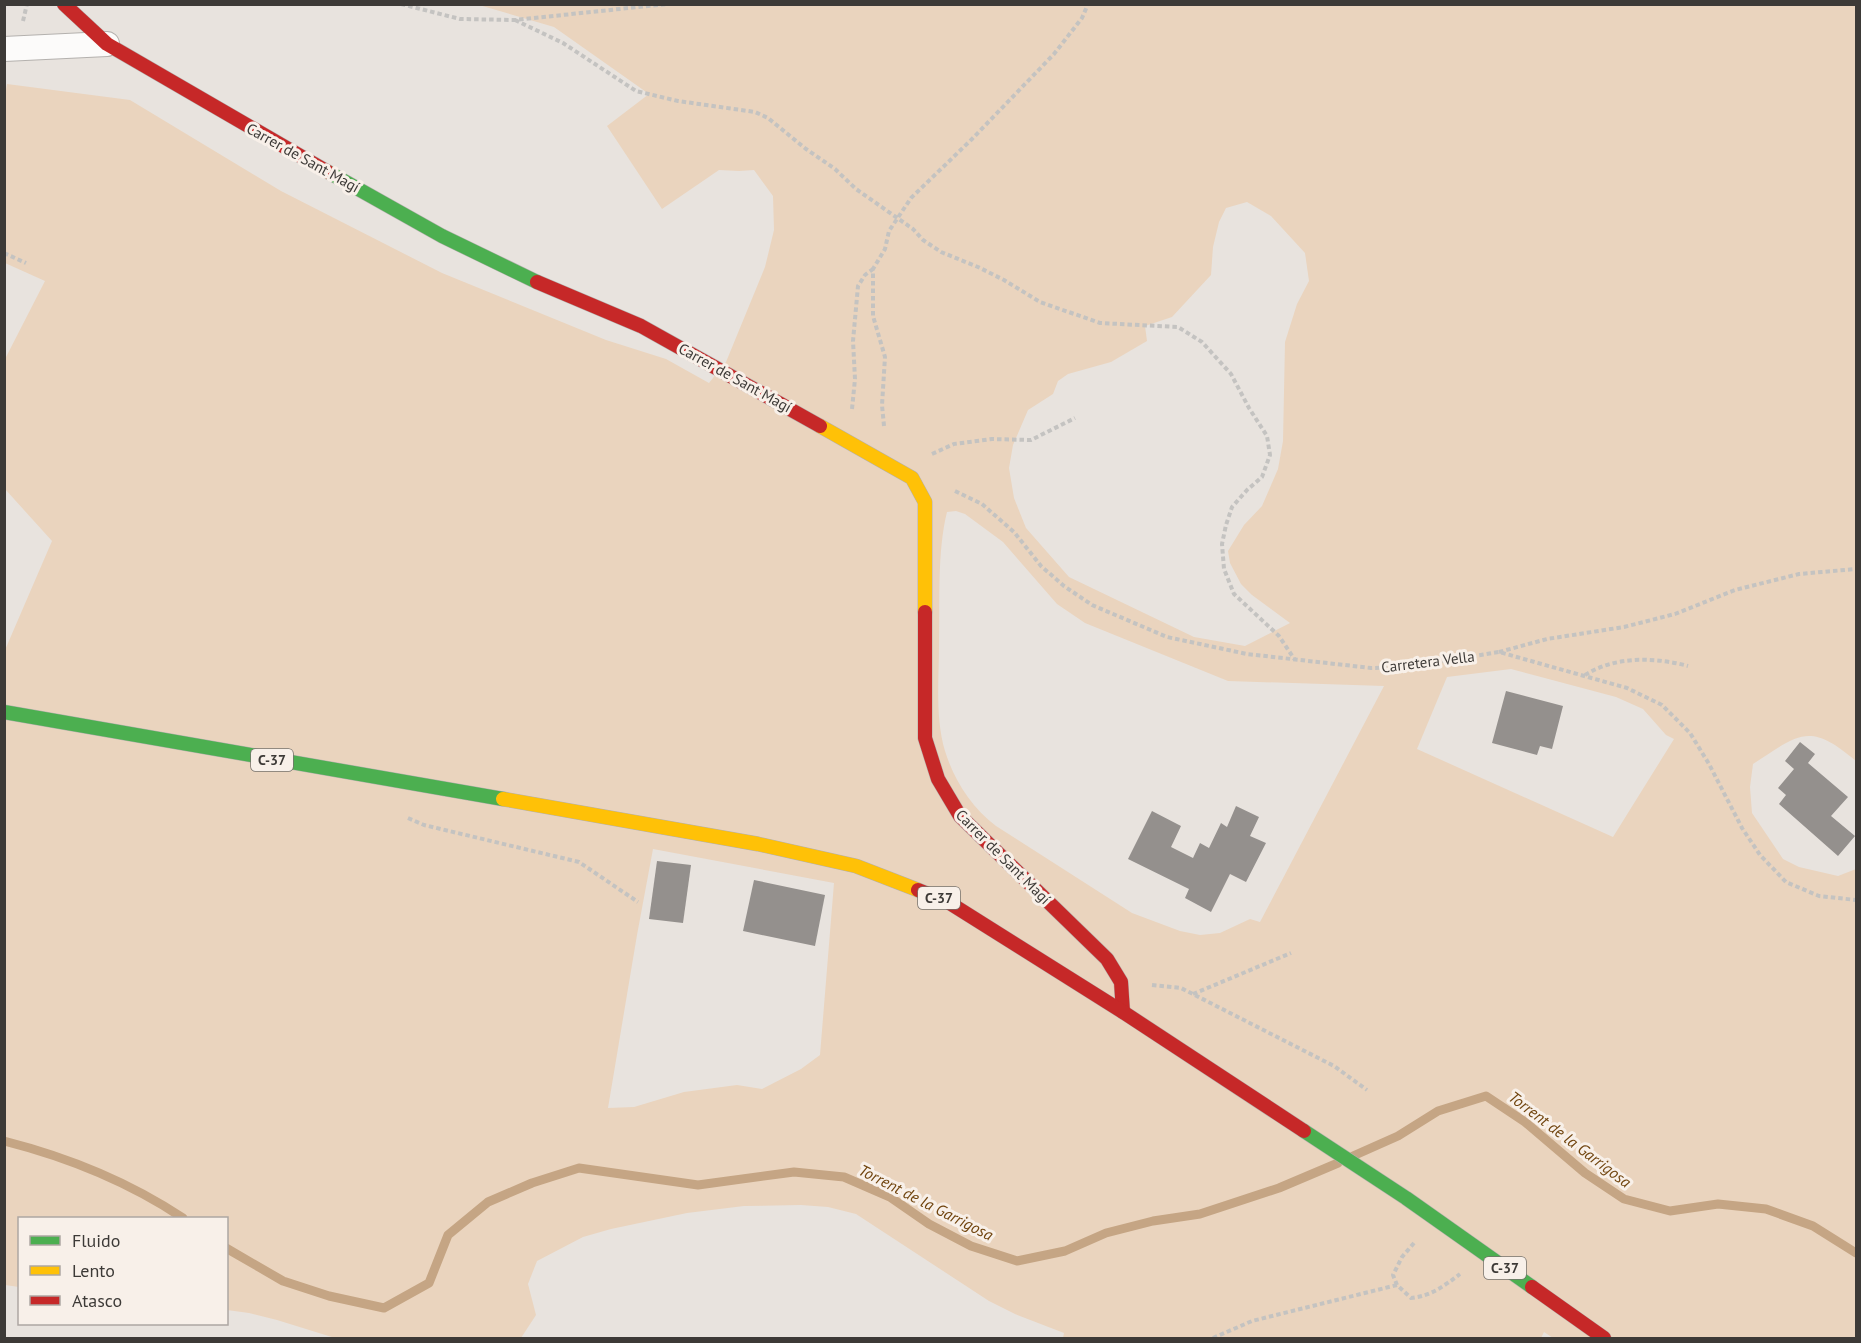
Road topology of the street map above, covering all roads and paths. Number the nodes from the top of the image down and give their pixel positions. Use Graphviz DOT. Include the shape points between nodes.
graph roads {
  1 [pos="64,4"];
  2 [pos="401,4"];
  3 [pos="667,4"];
  4 [pos="1088,4"];
  5 [pos="515,20"];
  6 [pos="107,44"];
  7 [pos="4,50"];
  8 [pos="897,217"];
  9 [pos="4,253"];
  10 [pos="26,263"];
  11 [pos="873,269"];
  12 [pos="1075,418"];
  13 [pos="851,442"];
  14 [pos="886,462"];
  15 [pos="912,478"];
  16 [pos="1857,569"];
  17 [pos="1499,652"];
  18 [pos="1296,661"];
  19 [pos="1688,666"];
  20 [pos="1584,676"];
  21 [pos="4,712"];
  22 [pos="406,817"];
  23 [pos="1857,900"];
  24 [pos="638,902"];
  25 [pos="1291,953"];
  26 [pos="1121,982"];
  27 [pos="1192,994"];
  28 [pos="1124,1012"];
  29 [pos="1367,1090"];
  30 [pos="1430,1216"];
  31 [pos="1485,1254"];
  32 [pos="1397,1285"];
  33 [pos="1213,1338"];
  34 [pos="1604,1338"];
  1 -- 6 [label="main road, Carrer de Sant Magí"];
  2 -- 5 [label="path" via="460,19"];
  3 -- 5 [label="path"];
  4 -- 8 [label="path" via="1054,54 911,198"];
  5 -- 8 [label="path" via="563,43 636,91 756,112 768,118"];
  6 -- 7 [label="street"];
  6 -- 13 [label="main road, Carrer de Sant Magí" via="442,236 547,287 641,326"];
  8 -- 11 [label="path"];
  8 -- 18 [label="path" via="941,252 978,267 1040,302 1100,323 1178,327 1202,342 1231,374 1267,436 1270,455 1262,477 1232,507 1222,544 1224,569 1234,594 1279,636"];
  9 -- 10 [label="path"];
  11 -- 13 [label="path" via="858,285"];
  11 -- 14 [label="path" via="873,316 885,357 882,405"];
  12 -- 15 [label="path" via="1031,440 992,439 954,444 926,457"];
  13 -- 14 [label="main road, Carrer de Sant Magí"];
  14 -- 15 [label="main road, Carrer de Sant Magí"];
  15 -- 18 [label="path, Carretera Vella" via="942,484 982,504 1014,532 1041,566 1092,604 1167,637"];
  15 -- 26 [label="main road, Carrer de Sant Magí" via="925,502 925,738 933,768 960,816 1107,959"];
  16 -- 17 [label="path" via="1799,574 1735,590 1675,614"];
  17 -- 18 [label="path, Carretera Vella" via="1406,667"];
  17 -- 20 [label="path, Carretera Vella"];
  19 -- 20 [label="path" via="1668,660 1628,661 1594,669"];
  20 -- 23 [label="path, Carretera Vella" via="1627,688 1662,705 1689,733 1742,828 1760,855 1786,882 1819,896"];
  21 -- 28 [label="main road, C-37" via="758,844 856,866 948,902"];
  22 -- 24 [label="path" via="424,825 579,862"];
  25 -- 27 [label="path"];
  26 -- 27 [label="path" via="1181,988"];
  26 -- 28 [label="main road, Carrer de Sant Magí"];
  27 -- 29 [label="path" via="1334,1066"];
  28 -- 30 [label="main road, C-37"];
  30 -- 31 [label="main road, C-37"];
  30 -- 32 [label="path" via="1397,1266 1393,1275"];
  31 -- 32 [label="path" via="1424,1297 1411,1298"];
  31 -- 34 [label="main road, C-37"];
  32 -- 33 [label="path" via="1252,1321"];
}
